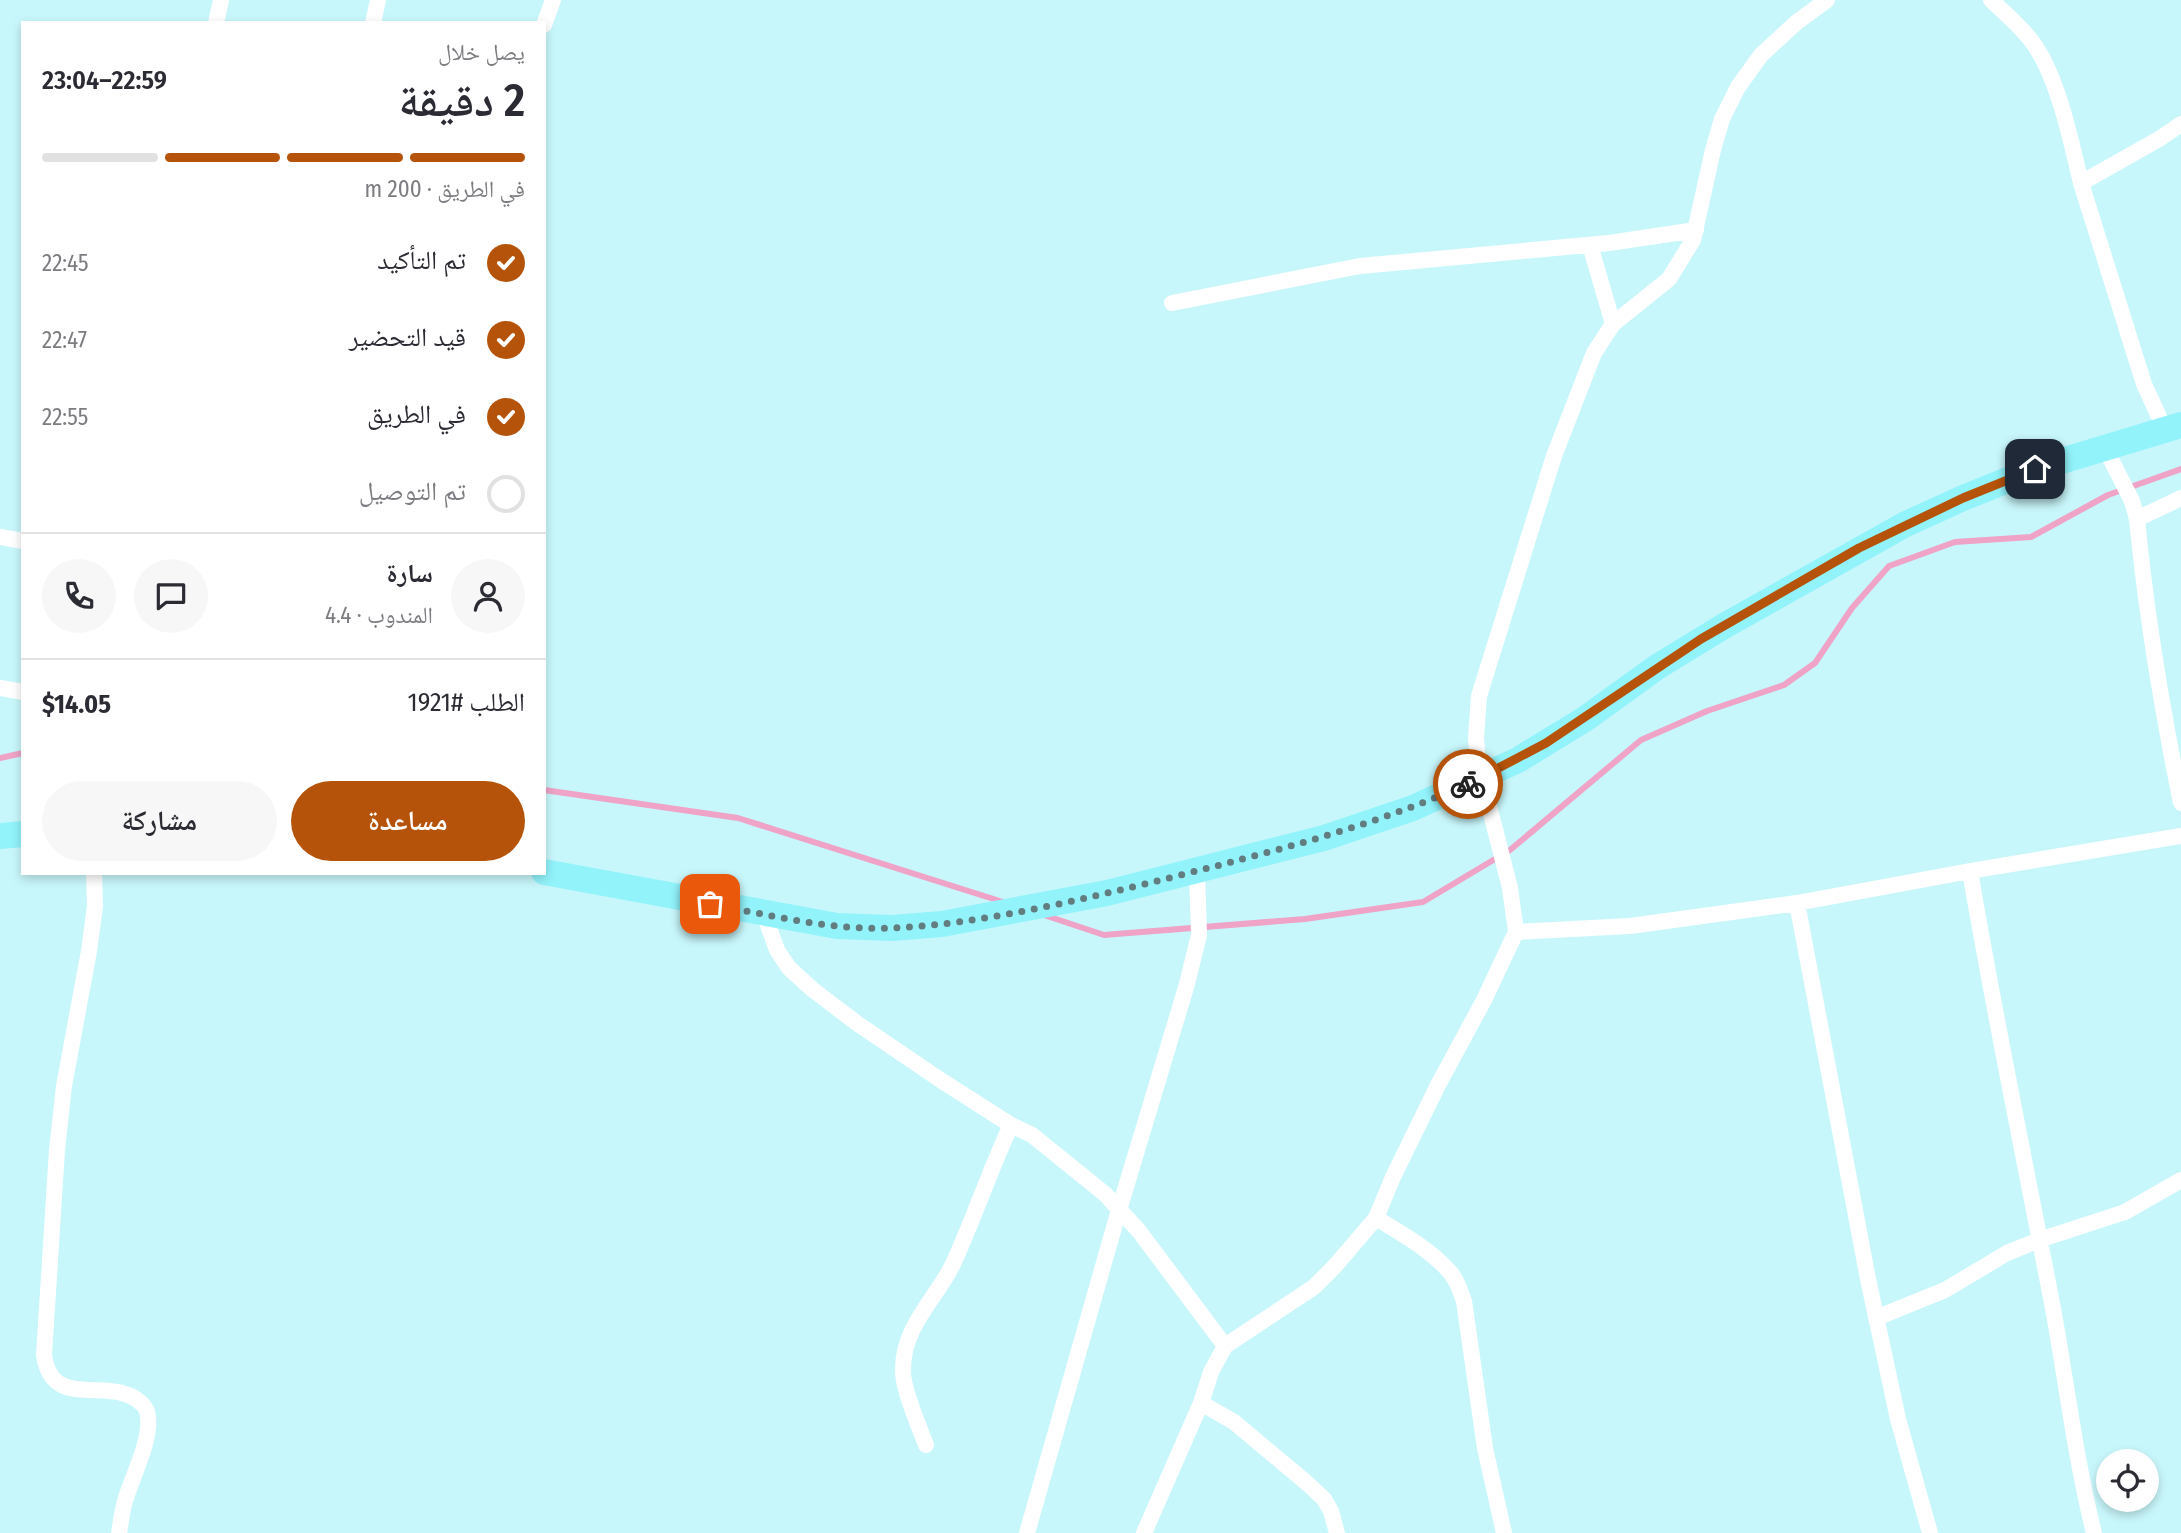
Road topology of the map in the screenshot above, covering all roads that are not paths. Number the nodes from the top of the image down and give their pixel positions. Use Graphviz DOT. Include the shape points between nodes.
graph roads {
  1 [pos="221,0"];
  2 [pos="378,0"];
  3 [pos="552,0"];
  4 [pos="1827,0"];
  5 [pos="1991,0"];
  6 [pos="216,21"];
  7 [pos="373,21"];
  8 [pos="545,21"];
  9 [pos="2181,124"];
  10 [pos="2081,183"];
  11 [pos="1696,230"];
  12 [pos="1590,245"];
  13 [pos="1172,303"];
  14 [pos="1613,324"];
  15 [pos="2173,427"];
  16 [pos="2105,448"];
  17 [pos="2181,498"];
  18 [pos="2137,519"];
  19 [pos="0,537"];
  20 [pos="21,541"];
  21 [pos="0,688"];
  22 [pos="21,692"];
  23 [pos="1483,777"];
  24 [pos="2181,803"];
  25 [pos="21,834"];
  26 [pos="0,836"];
  27 [pos="2181,836"];
  28 [pos="1197,871"];
  29 [pos="1970,871"];
  30 [pos="546,872"];
  31 [pos="94,875"];
  32 [pos="1797,903"];
  33 [pos="764,914"];
  34 [pos="1516,932"];
  35 [pos="1011,1125"];
  36 [pos="2181,1180"];
  37 [pos="1119,1210"];
  38 [pos="1376,1218"];
  39 [pos="2039,1240"];
  40 [pos="1877,1318"];
  41 [pos="1225,1346"];
  42 [pos="1201,1403"];
  43 [pos="926,1445"];
  44 [pos="119,1533"];
  45 [pos="1027,1533"];
  46 [pos="1144,1533"];
  47 [pos="1337,1533"];
  48 [pos="1504,1533"];
  49 [pos="1930,1533"];
  50 [pos="2094,1533"];
  1 -- 6 [label="street"];
  2 -- 7 [label="street"];
  3 -- 8 [label="street"];
  4 -- 11 [label="street" via="1761,55 1738,87 1722,119"];
  5 -- 10 [label="street" via="2030,38 2042,57"];
  9 -- 10 [label="street"];
  10 -- 15 [label="street" via="2144,384"];
  11 -- 12 [label="street"];
  11 -- 14 [label="street" via="1669,279"];
  12 -- 13 [label="street" via="1360,266"];
  12 -- 14 [label="street"];
  14 -- 23 [label="street" via="1594,352 1574,399 1493,646 1477,717 1478,763"];
  15 -- 16 [label="main road"];
  16 -- 18 [label="street"];
  16 -- 23 [label="main road" via="1999,483 1870,542 1724,626 1546,743"];
  17 -- 18 [label="street"];
  18 -- 24 [label="street"];
  19 -- 20 [label="street"];
  21 -- 22 [label="street"];
  23 -- 28 [label="main road" via="1363,826"];
  23 -- 34 [label="street"];
  25 -- 26 [label="main road"];
  27 -- 29 [label="street"];
  28 -- 33 [label="main road" via="942,924 837,926"];
  28 -- 37 [label="street" via="1199,935"];
  29 -- 32 [label="street"];
  29 -- 39 [label="street"];
  30 -- 33 [label="main road"];
  31 -- 44 [label="street" via="89,951 57,1150 44,1355 50,1377 59,1384 132,1397 147,1410 146,1439"];
  32 -- 34 [label="street" via="1630,926"];
  32 -- 40 [label="street"];
  33 -- 35 [label="street" via="777,950 812,989"];
  34 -- 38 [label="street"];
  35 -- 37 [label="street" via="1052,1149"];
  35 -- 43 [label="street" via="955,1260 917,1321 905,1352 904,1381"];
  36 -- 39 [label="street" via="2125,1212"];
  37 -- 41 [label="street"];
  37 -- 45 [label="street"];
  38 -- 41 [label="street" via="1314,1287"];
  38 -- 48 [label="street" via="1409,1237 1457,1282"];
  39 -- 40 [label="street" via="2007,1253 1945,1290"];
  39 -- 50 [label="street"];
  40 -- 49 [label="street" via="1898,1419"];
  41 -- 42 [label="street"];
  42 -- 46 [label="street"];
  42 -- 47 [label="street" via="1234,1422 1324,1499"];
}
